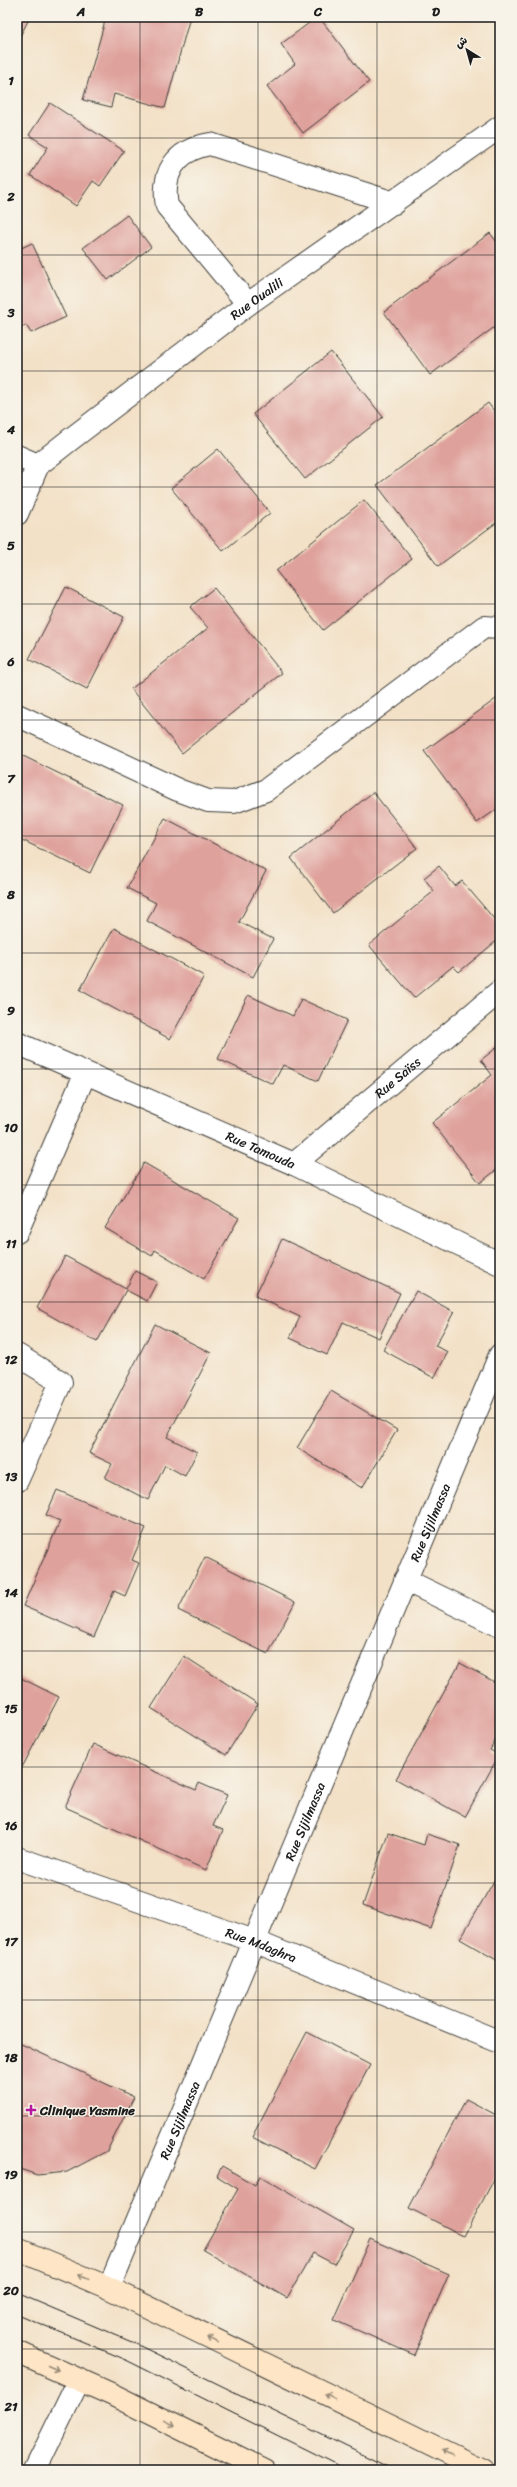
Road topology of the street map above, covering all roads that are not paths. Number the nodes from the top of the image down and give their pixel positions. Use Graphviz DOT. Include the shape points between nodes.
graph roads {
  1 [pos="497,136"];
  2 [pos="394,203"];
  3 [pos="248,304"];
  4 [pos="17,456"];
  5 [pos="38,466"];
  6 [pos="17,514"];
  7 [pos="500,628"];
  8 [pos="17,715"];
  9 [pos="500,991"];
  10 [pos="17,1043"];
  11 [pos="85,1074"];
  12 [pos="294,1164"];
  13 [pos="17,1232"];
  14 [pos="500,1264"];
  15 [pos="17,1355"];
  16 [pos="500,1355"];
  17 [pos="17,1481"];
  18 [pos="406,1580"];
  19 [pos="500,1626"];
  20 [pos="17,1858"];
  21 [pos="254,1941"];
  22 [pos="500,2042"];
  23 [pos="17,2249"];
  24 [pos="109,2288"];
  25 [pos="17,2352"];
  26 [pos="79,2380"];
  27 [pos="35,2470"];
  28 [pos="264,2470"];
  29 [pos="482,2470"];
  1 -- 2 [label="street, Rue Oualili"];
  2 -- 3 [label="street, Rue Oualili"];
  2 -- 3 [label="street" via="210,144 193,147 170,168 164,190 167,206"];
  3 -- 5 [label="street, Rue Oualili"];
  4 -- 5 [label="street"];
  5 -- 6 [label="street"];
  7 -- 8 [label="street" via="484,627 266,790 234,802 208,801 178,790"];
  9 -- 12 [label="street, Rue Saïss"];
  10 -- 11 [label="street, Rue Tamouda"];
  11 -- 12 [label="street, Rue Tamouda"];
  11 -- 13 [label="street"];
  12 -- 14 [label="street, Rue Tamouda"];
  15 -- 17 [label="street" via="61,1382"];
  16 -- 18 [label="street, Rue Sijilmassa"];
  18 -- 19 [label="street"];
  18 -- 21 [label="street, Rue Sijilmassa"];
  20 -- 21 [label="street, Rue Mdaghra"];
  21 -- 22 [label="street, Rue Mdaghra"];
  21 -- 24 [label="street, Rue Sijilmassa"];
  24 -- 23 [label="main road, one-way"];
  29 -- 24 [label="main road, one-way"];
  25 -- 26 [label="main road, one-way"];
  26 -- 27 [label="street"];
  26 -- 28 [label="main road, one-way"];
}
